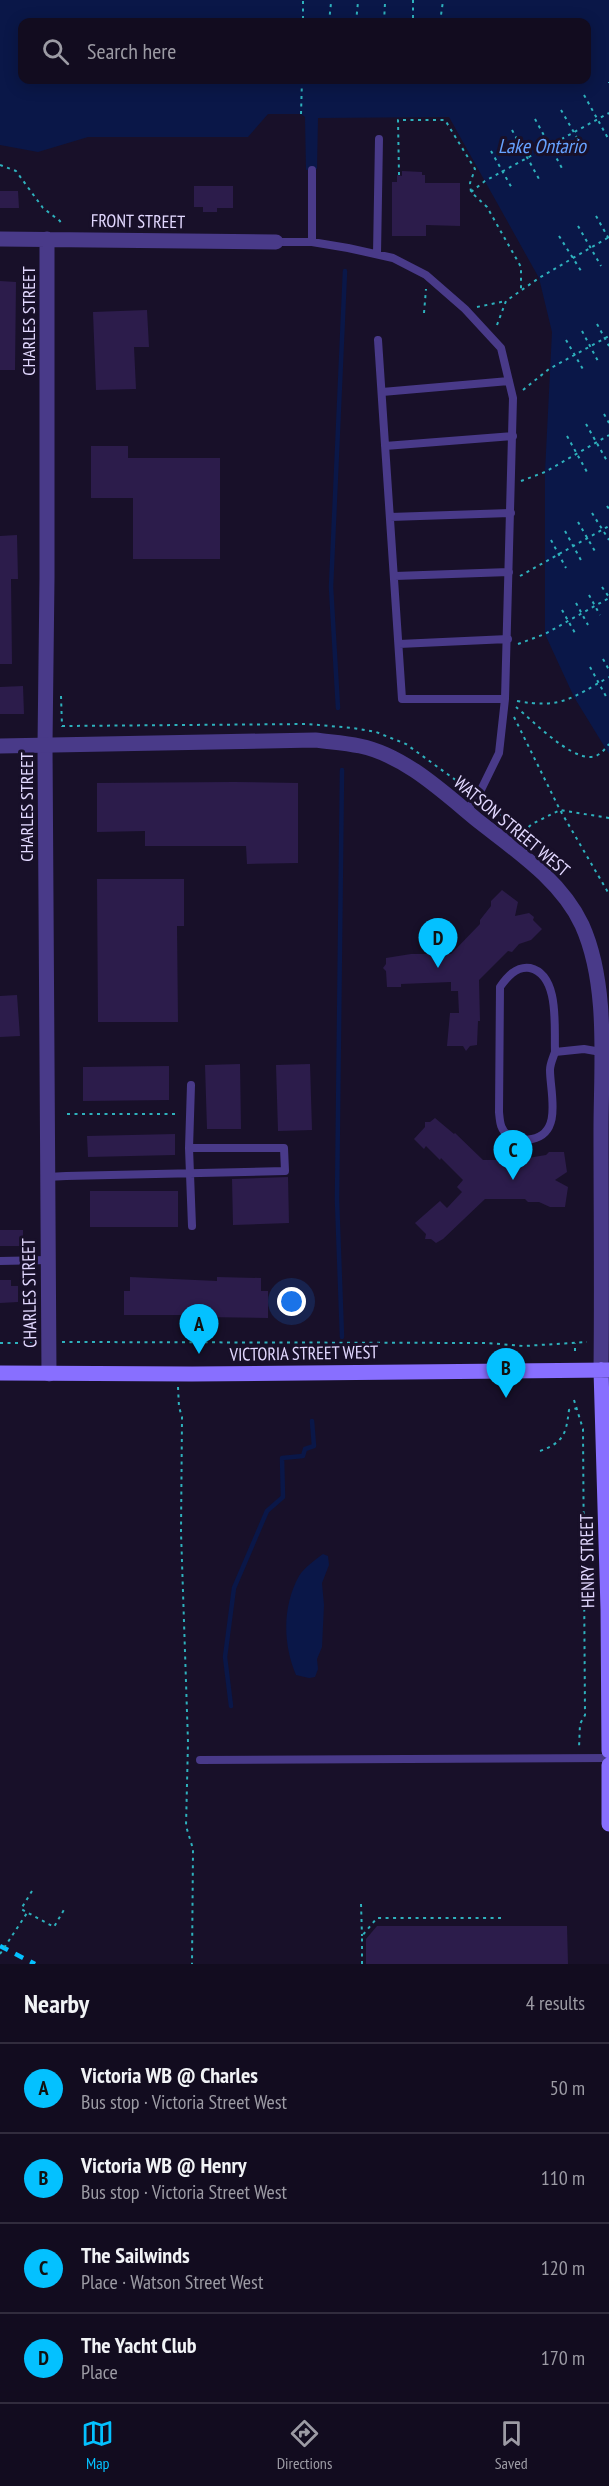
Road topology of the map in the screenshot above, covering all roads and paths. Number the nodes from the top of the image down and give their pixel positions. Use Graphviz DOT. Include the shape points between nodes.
graph roads {
  1 [pos="413,0"];
  2 [pos="303,1"];
  3 [pos="443,1"];
  4 [pos="358,2"];
  5 [pos="331,3"];
  6 [pos="385,3"];
  7 [pos="303,18"];
  8 [pos="329,18"];
  9 [pos="356,18"];
  10 [pos="384,18"];
  11 [pos="413,18"];
  12 [pos="441,18"];
  13 [pos="302,84"];
  14 [pos="584,95"];
  15 [pos="561,110"];
  16 [pos="609,113"];
  17 [pos="301,114"];
  18 [pos="535,119"];
  19 [pos="596,120"];
  20 [pos="512,130"];
  21 [pos="574,132"];
  22 [pos="379,139"];
  23 [pos="609,140"];
  24 [pos="549,146"];
  25 [pos="491,151"];
  26 [pos="587,155"];
  27 [pos="527,158"];
  28 [pos="0,165"];
  29 [pos="312,170"];
  30 [pos="563,170"];
  31 [pos="503,171"];
  32 [pos="399,176"];
  33 [pos="539,179"];
  34 [pos="513,190"];
  35 [pos="471,192"];
  36 [pos="596,216"];
  37 [pos="578,226"];
  38 [pos="62,229"];
  39 [pos="559,236"];
  40 [pos="609,238"];
  41 [pos="0,239"];
  42 [pos="47,239"];
  43 [pos="276,242"];
  44 [pos="312,242"];
  45 [pos="591,248"];
  46 [pos="377,254"];
  47 [pos="572,259"];
  48 [pos="601,266"];
  49 [pos="583,274"];
  50 [pos="426,275"];
  51 [pos="521,290"];
  52 [pos="506,301"];
  53 [pos="465,309"];
  54 [pos="424,313"];
  55 [pos="597,324"];
  56 [pos="582,331"];
  57 [pos="609,336"];
  58 [pos="605,339"];
  59 [pos="378,340"];
  60 [pos="567,340"];
  61 [pos="609,346"];
  62 [pos="501,348"];
  63 [pos="590,348"];
  64 [pos="574,355"];
  65 [pos="598,363"];
  66 [pos="584,371"];
  67 [pos="509,381"];
  68 [pos="382,392"];
  69 [pos="513,398"];
  70 [pos="604,414"];
  71 [pos="609,423"];
  72 [pos="586,424"];
  73 [pos="609,435"];
  74 [pos="513,436"];
  75 [pos="567,436"];
  76 [pos="596,443"];
  77 [pos="386,447"];
  78 [pos="577,454"];
  79 [pos="607,461"];
  80 [pos="587,472"];
  81 [pos="512,485"];
  82 [pos="511,513"];
  83 [pos="592,513"];
  84 [pos="390,517"];
  85 [pos="578,522"];
  86 [pos="609,526"];
  87 [pos="603,529"];
  88 [pos="565,531"];
  89 [pos="588,538"];
  90 [pos="551,540"];
  91 [pos="609,540"];
  92 [pos="573,546"];
  93 [pos="596,553"];
  94 [pos="559,555"];
  95 [pos="582,562"];
  96 [pos="566,568"];
  97 [pos="509,572"];
  98 [pos="395,576"];
  99 [pos="509,583"];
  100 [pos="602,587"];
  101 [pos="589,595"];
  102 [pos="609,598"];
  103 [pos="576,603"];
  104 [pos="595,606"];
  105 [pos="562,610"];
  106 [pos="582,614"];
  107 [pos="600,615"];
  108 [pos="568,621"];
  109 [pos="588,625"];
  110 [pos="574,633"];
  111 [pos="508,643"];
  112 [pos="399,644"];
  113 [pos="603,659"];
  114 [pos="590,667"];
  115 [pos="609,670"];
  116 [pos="609,677"];
  117 [pos="598,683"];
  118 [pos="505,699"];
  119 [pos="608,700"];
  120 [pos="609,744"];
  121 [pos="45,745"];
  122 [pos="0,746"];
  123 [pos="560,810"];
  124 [pos="466,811"];
  125 [pos="609,818"];
  126 [pos="522,832"];
  127 [pos="609,894"];
  128 [pos="555,1052"];
  129 [pos="601,1052"];
  130 [pos="191,1085"];
  131 [pos="67,1114"];
  132 [pos="190,1114"];
  133 [pos="189,1148"];
  134 [pos="189,1173"];
  135 [pos="47,1177"];
  136 [pos="192,1226"];
  137 [pos="48,1260"];
  138 [pos="0,1261"];
  139 [pos="68,1341"];
  140 [pos="587,1342"];
  141 [pos="0,1343"];
  142 [pos="33,1343"];
  143 [pos="575,1343"];
  144 [pos="575,1351"];
  145 [pos="605,1370"];
  146 [pos="0,1373"];
  147 [pos="49,1374"];
  148 [pos="178,1374"];
  149 [pos="574,1400"];
  150 [pos="578,1408"];
  151 [pos="540,1451"];
  152 [pos="609,1750"];
  153 [pos="609,1758"];
  154 [pos="200,1760"];
  155 [pos="579,1760"];
  156 [pos="609,1765"];
  157 [pos="609,1824"];
  158 [pos="32,1891"];
  159 [pos="361,1904"];
  160 [pos="65,1908"];
  161 [pos="27,1913"];
  162 [pos="501,1918"];
  163 [pos="362,1936"];
  164 [pos="0,1954"];
  165 [pos="192,1964"];
  166 [pos="362,1964"];
  1 -- 11 [label="path"];
  2 -- 7 [label="path"];
  3 -- 12 [label="path"];
  4 -- 9 [label="path"];
  5 -- 8 [label="path"];
  6 -- 10 [label="path"];
  13 -- 17 [label="path"];
  14 -- 19 [label="path"];
  15 -- 21 [label="path"];
  16 -- 19 [label="path"];
  18 -- 24 [label="path"];
  19 -- 21 [label="path"];
  19 -- 23 [label="path"];
  20 -- 27 [label="path"];
  21 -- 24 [label="path"];
  21 -- 26 [label="path"];
  22 -- 46 [label="lane"];
  24 -- 27 [label="path"];
  24 -- 30 [label="path"];
  25 -- 31 [label="path"];
  27 -- 31 [label="path"];
  27 -- 33 [label="path"];
  28 -- 38 [label="path" via="16,171 43,208 60,221"];
  29 -- 44 [label="lane"];
  31 -- 34 [label="path"];
  31 -- 35 [label="path"];
  32 -- 35 [label="path" via="398,120 445,120 475,169"];
  35 -- 51 [label="path" via="487,207 521,267"];
  36 -- 40 [label="path"];
  37 -- 45 [label="path"];
  39 -- 47 [label="path"];
  40 -- 45 [label="path"];
  41 -- 42 [label="street, FRONT STREET"];
  42 -- 43 [label="street, FRONT STREET"];
  42 -- 121 [label="street, CHARLES STREET"];
  43 -- 44 [label="lane"];
  44 -- 46 [label="lane"];
  45 -- 47 [label="path"];
  45 -- 48 [label="path"];
  46 -- 50 [label="lane"];
  47 -- 49 [label="path"];
  47 -- 51 [label="path"];
  50 -- 53 [label="lane"];
  50 -- 54 [label="path"];
  51 -- 52 [label="path"];
  52 -- 53 [label="path"];
  52 -- 62 [label="path" via="496,329"];
  53 -- 62 [label="lane"];
  55 -- 58 [label="path"];
  56 -- 63 [label="path"];
  57 -- 58 [label="path"];
  58 -- 61 [label="path"];
  58 -- 63 [label="path"];
  59 -- 68 [label="lane"];
  60 -- 64 [label="path"];
  62 -- 67 [label="lane"];
  63 -- 64 [label="path"];
  63 -- 65 [label="path"];
  64 -- 66 [label="path"];
  64 -- 69 [label="path"];
  67 -- 68 [label="lane"];
  67 -- 69 [label="lane"];
  68 -- 77 [label="lane"];
  69 -- 74 [label="lane"];
  70 -- 71 [label="path"];
  72 -- 76 [label="path"];
  73 -- 76 [label="path"];
  74 -- 77 [label="lane"];
  74 -- 81 [label="lane"];
  75 -- 78 [label="path"];
  76 -- 78 [label="path"];
  76 -- 79 [label="path"];
  77 -- 84 [label="lane"];
  78 -- 80 [label="path"];
  78 -- 81 [label="path"];
  81 -- 82 [label="lane"];
  82 -- 84 [label="lane"];
  82 -- 97 [label="lane"];
  83 -- 87 [label="path"];
  84 -- 98 [label="lane"];
  85 -- 89 [label="path"];
  86 -- 87 [label="path"];
  87 -- 89 [label="path"];
  87 -- 91 [label="path"];
  88 -- 92 [label="path"];
  89 -- 92 [label="path"];
  89 -- 93 [label="path"];
  90 -- 94 [label="path"];
  92 -- 94 [label="path"];
  92 -- 95 [label="path"];
  94 -- 96 [label="path"];
  94 -- 99 [label="path"];
  97 -- 98 [label="lane"];
  97 -- 99 [label="lane"];
  98 -- 112 [label="lane"];
  99 -- 111 [label="lane"];
  100 -- 102 [label="path"];
  101 -- 104 [label="path"];
  102 -- 104 [label="path"];
  103 -- 106 [label="path"];
  104 -- 106 [label="path"];
  104 -- 107 [label="path"];
  105 -- 108 [label="path"];
  106 -- 108 [label="path"];
  106 -- 109 [label="path"];
  108 -- 110 [label="path"];
  108 -- 111 [label="path" via="545,634"];
  111 -- 112 [label="lane"];
  111 -- 118 [label="lane"];
  112 -- 118 [label="lane" via="402,699"];
  113 -- 115 [label="path"];
  114 -- 117 [label="path"];
  116 -- 117 [label="path"];
  117 -- 118 [label="path" via="574,697 542,705"];
  117 -- 119 [label="path"];
  118 -- 120 [label="path" via="574,753 596,756"];
  118 -- 123 [label="path"];
  118 -- 124 [label="lane" via="499,753 478,796"];
  121 -- 122 [label="street, WATSON STREET WEST"];
  121 -- 124 [label="street, WATSON STREET WEST" via="315,740 361,746 411,769"];
  121 -- 135 [label="street, CHARLES STREET"];
  123 -- 125 [label="path"];
  123 -- 126 [label="path"];
  123 -- 127 [label="path"];
  124 -- 129 [label="street, WATSON STREET WEST" via="555,885 582,924 597,966"];
  128 -- 128 [label="lane" via="550,1066 550,1125 535,1139 520,1141 508,1136 500,1126 499,1112 500,987 518,969 536,970 547,978"];
  128 -- 129 [label="lane"];
  129 -- 145 [label="street, WATSON STREET WEST"];
  130 -- 132 [label="lane"];
  131 -- 132 [label="path"];
  132 -- 133 [label="lane"];
  133 -- 134 [label="lane"];
  133 -- 134 [label="lane" via="284,1148 285,1172"];
  134 -- 135 [label="lane"];
  134 -- 136 [label="lane"];
  135 -- 137 [label="street, CHARLES STREET"];
  137 -- 138 [label="lane"];
  137 -- 147 [label="street, CHARLES STREET"];
  139 -- 143 [label="path" via="524,1346"];
  140 -- 143 [label="path"];
  141 -- 142 [label="path"];
  143 -- 144 [label="path"];
  145 -- 148 [label="main road, VICTORIA STREET WEST"];
  145 -- 152 [label="main road, HENRY STREET"];
  146 -- 147 [label="main road, VICTORIA STREET WEST"];
  147 -- 148 [label="main road, VICTORIA STREET WEST"];
  148 -- 165 [label="path" via="183,1417 181,1532 188,1742 186,1826 193,1850"];
  149 -- 150 [label="path"];
  150 -- 151 [label="path" via="569,1410 566,1432 555,1446"];
  150 -- 155 [label="path" via="583,1429 585,1714 580,1724"];
  153 -- 155 [label="lane"];
  154 -- 155 [label="lane"];
  156 -- 157 [label="main road"];
  158 -- 161 [label="path, bridge" via="21,1909"];
  159 -- 163 [label="path"];
  160 -- 161 [label="path" via="54,1927"];
  161 -- 164 [label="path, bridge"];
  162 -- 163 [label="path" via="377,1918"];
  163 -- 166 [label="path"];
}
